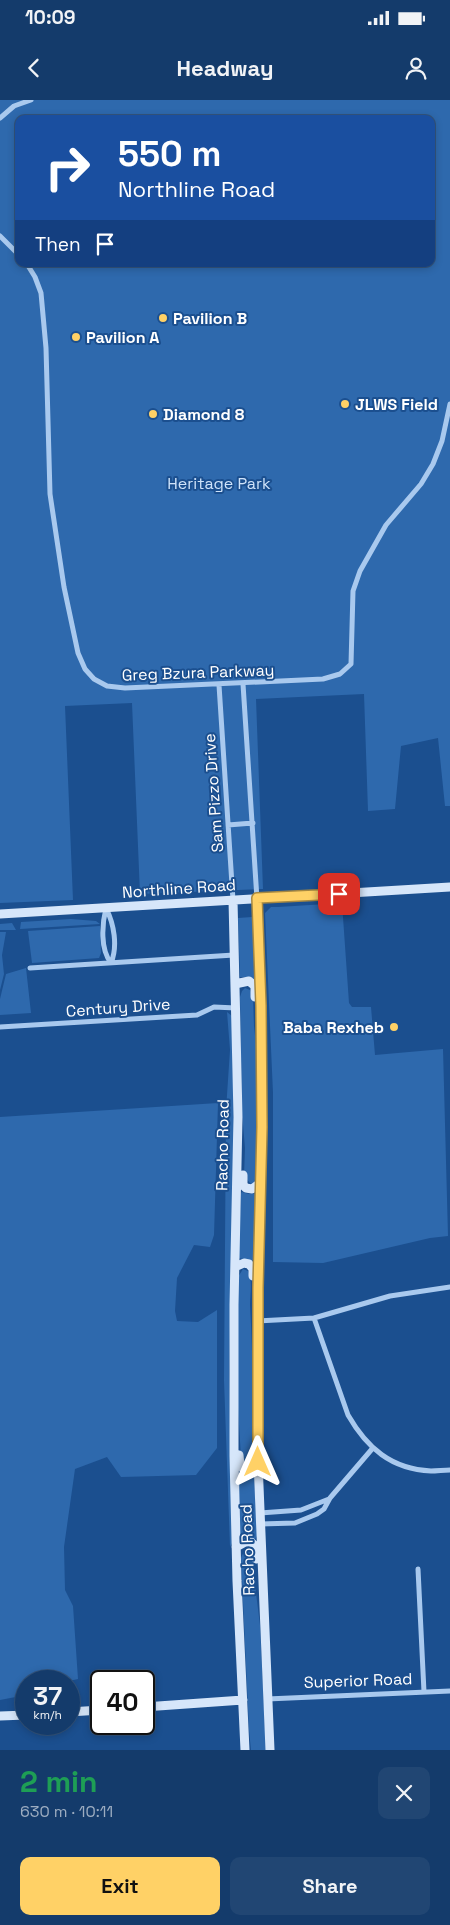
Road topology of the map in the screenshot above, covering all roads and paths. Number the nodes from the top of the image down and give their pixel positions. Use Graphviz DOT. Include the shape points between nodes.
graph roads {
  1 [pos="31,100"];
  2 [pos="0,118"];
  3 [pos="0,236"];
  4 [pos="15,251"];
  5 [pos="29,267"];
  6 [pos="450,404"];
  7 [pos="243,684"];
  8 [pos="219,685"];
  9 [pos="253,823"];
  10 [pos="228,825"];
  11 [pos="450,887"];
  12 [pos="257,898"];
  13 [pos="233,900"];
  14 [pos="106,908"];
  15 [pos="0,914"];
  16 [pos="234,955"];
  17 [pos="111,963"];
  18 [pos="30,968"];
  19 [pos="235,984"];
  20 [pos="236,1008"];
  21 [pos="0,1027"];
  22 [pos="262,1064"];
  23 [pos="238,1118"];
  24 [pos="260,1183"];
  25 [pos="235,1267"];
  26 [pos="450,1287"];
  27 [pos="314,1318"];
  28 [pos="257,1321"];
  29 [pos="258,1341"];
  30 [pos="233,1390"];
  31 [pos="372,1449"];
  32 [pos="258,1462"];
  33 [pos="450,1470"];
  34 [pos="330,1498"];
  35 [pos="301,1510"];
  36 [pos="260,1513"];
  37 [pos="304,1521"];
  38 [pos="260,1524"];
  39 [pos="236,1547"];
  40 [pos="418,1569"];
  41 [pos="264,1616"];
  42 [pos="450,1691"];
  43 [pos="424,1692"];
  44 [pos="267,1698"];
  45 [pos="243,1700"];
  46 [pos="155,1706"];
  47 [pos="15,1715"];
  48 [pos="0,1716"];
  49 [pos="247,1750"];
  50 [pos="270,1750"];
  1 -- 2 [label="street" via="14,106"];
  3 -- 4 [label="street"];
  5 -- 8 [label="street, Greg Bzura Parkway" via="41,293 46,348 50,494 64,587 81,662 94,679 116,688"];
  6 -- 7 [label="street, Greg Bzura Parkway" via="433,464 421,484 386,526 360,571 352,599 350,664 340,674 323,680"];
  7 -- 8 [label="street, Greg Bzura Parkway"];
  7 -- 9 [label="street"];
  8 -- 10 [label="street, Sam Pizzo Drive"];
  9 -- 10 [label="street"];
  9 -- 12 [label="street"];
  10 -- 13 [label="street, Sam Pizzo Drive"];
  11 -- 12 [label="street, Northline Road"];
  12 -- 13 [label="street, Northline Road"];
  12 -- 22 [label="street, Racho Road"];
  13 -- 14 [label="street, Northline Road"];
  13 -- 16 [label="street, Racho Road"];
  14 -- 15 [label="street, Northline Road"];
  14 -- 17 [label="street" via="112,920 114,954"];
  14 -- 17 [label="street" via="103,920 105,955"];
  16 -- 17 [label="street"];
  16 -- 19 [label="street, Racho Road"];
  17 -- 18 [label="street"];
  19 -- 20 [label="street, Racho Road"];
  19 -- 22 [label="street" via="249,981 255,986"];
  20 -- 21 [label="street, Century Drive" via="214,1008 197,1015"];
  20 -- 23 [label="street, Racho Road"];
  22 -- 24 [label="street, Racho Road"];
  23 -- 24 [label="street" via="243,1148 243,1185 252,1189"];
  23 -- 25 [label="street, Racho Road"];
  24 -- 28 [label="street, Racho Road"];
  25 -- 29 [label="street" via="244,1263 252,1266 252,1302"];
  25 -- 30 [label="street, Racho Road"];
  26 -- 27 [label="street" via="390,1296"];
  27 -- 28 [label="street"];
  27 -- 31 [label="street" via="348,1415"];
  28 -- 29 [label="street, Racho Road"];
  29 -- 32 [label="street, Racho Road"];
  30 -- 32 [label="street" via="239,1427 240,1465 244,1470 251,1470"];
  30 -- 39 [label="street, Racho Road"];
  31 -- 33 [label="street" via="408,1467"];
  31 -- 34 [label="street"];
  32 -- 36 [label="street, Racho Road"];
  34 -- 35 [label="street"];
  34 -- 37 [label="street" via="324,1509"];
  35 -- 36 [label="street"];
  35 -- 37 [label="street"];
  36 -- 38 [label="street, Racho Road"];
  37 -- 38 [label="street"];
  38 -- 41 [label="street, Racho Road"];
  39 -- 41 [label="street" via="245,1542 254,1545"];
  39 -- 45 [label="street, Racho Road"];
  40 -- 43 [label="street"];
  41 -- 44 [label="street, Racho Road"];
  42 -- 43 [label="street, Superior Road"];
  43 -- 44 [label="street, Superior Road"];
  44 -- 50 [label="street, Racho Road"];
  45 -- 46 [label="street"];
  45 -- 49 [label="street, Racho Road"];
  47 -- 48 [label="street"];
}
